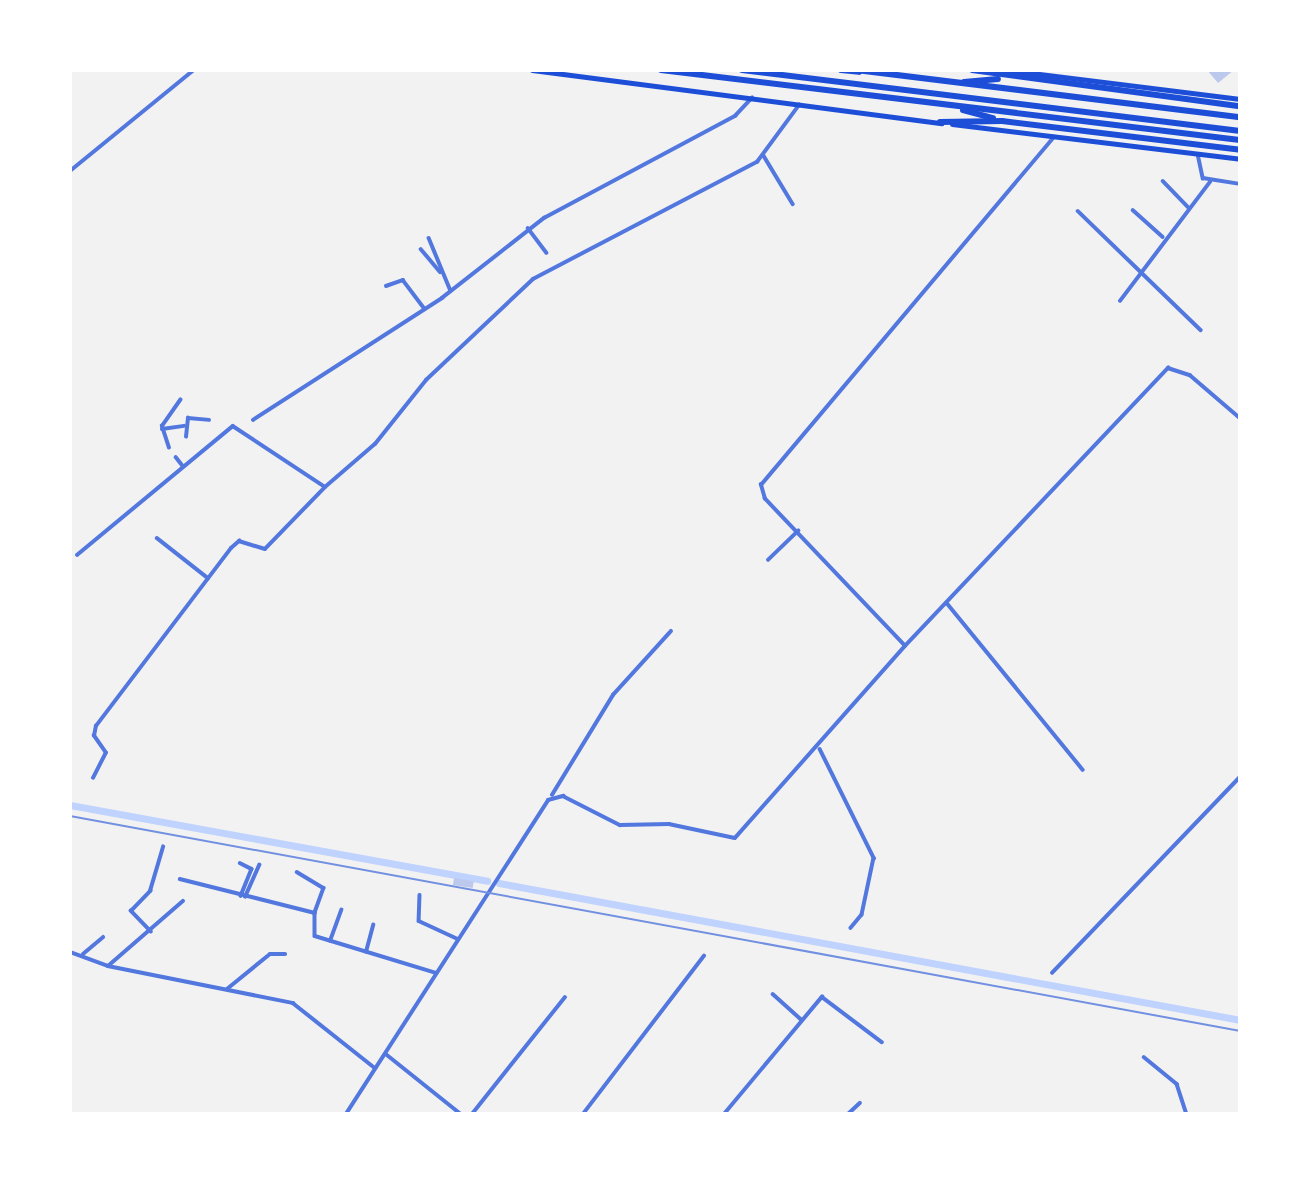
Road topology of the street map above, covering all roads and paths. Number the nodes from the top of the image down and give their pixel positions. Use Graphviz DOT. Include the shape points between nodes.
graph roads {
  1 [pos="194,70"];
  2 [pos="532,70"];
  3 [pos="661,70"];
  4 [pos="742,70"];
  5 [pos="841,70"];
  6 [pos="856,70"];
  7 [pos="972,70"];
  8 [pos="1007,70"];
  9 [pos="1007,78"];
  10 [pos="946,83"];
  11 [pos="753,98"];
  12 [pos="1240,99"];
  13 [pos="800,104"];
  14 [pos="943,104"];
  15 [pos="1240,106"];
  16 [pos="1240,118"];
  17 [pos="1002,121"];
  18 [pos="940,122"];
  19 [pos="1240,131"];
  20 [pos="1054,137"];
  21 [pos="1240,140"];
  22 [pos="1240,150"];
  23 [pos="1198,154"];
  24 [pos="764,156"];
  25 [pos="1240,159"];
  26 [pos="70,171"];
  27 [pos="1164,181"];
  28 [pos="1210,182"];
  29 [pos="1240,184"];
  30 [pos="793,204"];
  31 [pos="1188,206"];
  32 [pos="1133,210"];
  33 [pos="1078,211"];
  34 [pos="528,228"];
  35 [pos="1163,237"];
  36 [pos="429,238"];
  37 [pos="421,250"];
  38 [pos="547,253"];
  39 [pos="1142,272"];
  40 [pos="441,273"];
  41 [pos="386,286"];
  42 [pos="451,291"];
  43 [pos="1120,301"];
  44 [pos="425,309"];
  45 [pos="1201,330"];
  46 [pos="180,400"];
  47 [pos="1240,418"];
  48 [pos="209,420"];
  49 [pos="253,420"];
  50 [pos="184,426"];
  51 [pos="162,429"];
  52 [pos="186,437"];
  53 [pos="169,448"];
  54 [pos="176,457"];
  55 [pos="183,466"];
  56 [pos="325,486"];
  57 [pos="798,531"];
  58 [pos="157,538"];
  59 [pos="77,555"];
  60 [pos="768,560"];
  61 [pos="208,578"];
  62 [pos="947,603"];
  63 [pos="671,631"];
  64 [pos="905,646"];
  65 [pos="820,748"];
  66 [pos="1083,770"];
  67 [pos="1240,777"];
  68 [pos="93,778"];
  69 [pos="551,797"];
  70 [pos="163,847"];
  71 [pos="240,863"];
  72 [pos="259,865"];
  73 [pos="298,872"];
  74 [pos="180,880"];
  75 [pos="420,895"];
  76 [pos="243,897"];
  77 [pos="183,901"];
  78 [pos="341,910"];
  79 [pos="315,913"];
  80 [pos="373,925"];
  81 [pos="852,928"];
  82 [pos="150,932"];
  83 [pos="103,937"];
  84 [pos="458,939"];
  85 [pos="330,942"];
  86 [pos="70,952"];
  87 [pos="366,953"];
  88 [pos="285,954"];
  89 [pos="82,955"];
  90 [pos="704,956"];
  91 [pos="108,966"];
  92 [pos="437,973"];
  93 [pos="1052,973"];
  94 [pos="227,989"];
  95 [pos="774,994"];
  96 [pos="565,997"];
  97 [pos="801,1019"];
  98 [pos="882,1041"];
  99 [pos="386,1053"];
  100 [pos="1144,1057"];
  101 [pos="376,1068"];
  102 [pos="860,1103"];
  103 [pos="346,1114"];
  104 [pos="461,1114"];
  105 [pos="472,1114"];
  106 [pos="583,1114"];
  107 [pos="724,1114"];
  108 [pos="848,1114"];
  109 [pos="1187,1114"];
  1 -- 26 [label="street"];
  2 -- 11 [label="main road"];
  3 -- 14 [label="highway"];
  4 -- 19 [label="highway"];
  5 -- 10 [label="highway"];
  6 -- 16 [label="highway"];
  7 -- 9 [label="highway"];
  8 -- 12 [label="main road"];
  9 -- 10 [label="highway"];
  9 -- 15 [label="highway"];
  10 -- 16 [label="highway"];
  11 -- 13 [label="main road"];
  11 -- 34 [label="street" via="735,116"];
  13 -- 18 [label="main road"];
  13 -- 24 [label="street"];
  14 -- 17 [label="highway"];
  14 -- 21 [label="highway"];
  17 -- 18 [label="highway"];
  17 -- 22 [label="highway"];
  18 -- 20 [label="main road"];
  20 -- 23 [label="main road"];
  20 -- 57 [label="street" via="761,485 765,499"];
  23 -- 25 [label="main road"];
  23 -- 28 [label="street" via="1199,172"];
  24 -- 30 [label="street"];
  24 -- 56 [label="street" via="533,279 426,380 375,444"];
  27 -- 31 [label="street"];
  28 -- 29 [label="street"];
  28 -- 31 [label="street"];
  31 -- 35 [label="street"];
  32 -- 35 [label="street"];
  33 -- 39 [label="street"];
  34 -- 38 [label="street"];
  34 -- 42 [label="street"];
  35 -- 39 [label="street"];
  36 -- 40 [label="street"];
  37 -- 40 [label="street"];
  39 -- 43 [label="street"];
  39 -- 45 [label="street"];
  40 -- 42 [label="street"];
  41 -- 44 [label="street" via="403,280"];
  42 -- 44 [label="street"];
  44 -- 49 [label="street"];
  46 -- 51 [label="street" via="164,415"];
  47 -- 62 [label="street" via="1190,375 1168,368"];
  48 -- 50 [label="street" via="192,417"];
  50 -- 51 [label="street"];
  50 -- 52 [label="street"];
  51 -- 53 [label="street"];
  54 -- 55 [label="street"];
  55 -- 56 [label="street" via="239,426"];
  55 -- 59 [label="street"];
  56 -- 61 [label="street" via="265,550 239,541"];
  57 -- 60 [label="street"];
  57 -- 64 [label="street"];
  58 -- 61 [label="street"];
  61 -- 68 [label="street" via="96,726 94,737 106,753"];
  62 -- 64 [label="street"];
  62 -- 66 [label="street"];
  63 -- 69 [label="street" via="613,695"];
  64 -- 65 [label="street"];
  65 -- 69 [label="street" via="730,840 669,824 607,822 563,796"];
  65 -- 81 [label="street" via="874,858 862,915"];
  67 -- 93 [label="street"];
  69 -- 84 [label="street"];
  70 -- 82 [label="street" via="150,891 131,911"];
  71 -- 76 [label="street" via="252,869"];
  72 -- 76 [label="street"];
  73 -- 79 [label="street" via="324,888"];
  74 -- 76 [label="street"];
  75 -- 84 [label="street" via="419,921"];
  76 -- 79 [label="street"];
  77 -- 82 [label="street"];
  78 -- 85 [label="street"];
  79 -- 85 [label="street" via="313,934"];
  80 -- 87 [label="street"];
  82 -- 91 [label="street"];
  83 -- 89 [label="street"];
  84 -- 92 [label="street"];
  85 -- 87 [label="street"];
  86 -- 89 [label="street"];
  87 -- 92 [label="street"];
  88 -- 94 [label="street" via="270,954"];
  89 -- 91 [label="street"];
  90 -- 106 [label="street"];
  91 -- 94 [label="street"];
  92 -- 99 [label="street"];
  94 -- 101 [label="street" via="300,1006"];
  95 -- 97 [label="street"];
  96 -- 105 [label="street"];
  97 -- 98 [label="street" via="826,997"];
  97 -- 107 [label="street"];
  99 -- 101 [label="street"];
  99 -- 104 [label="street"];
  100 -- 109 [label="street" via="1177,1084"];
  101 -- 103 [label="street"];
  102 -- 108 [label="street"];
}
